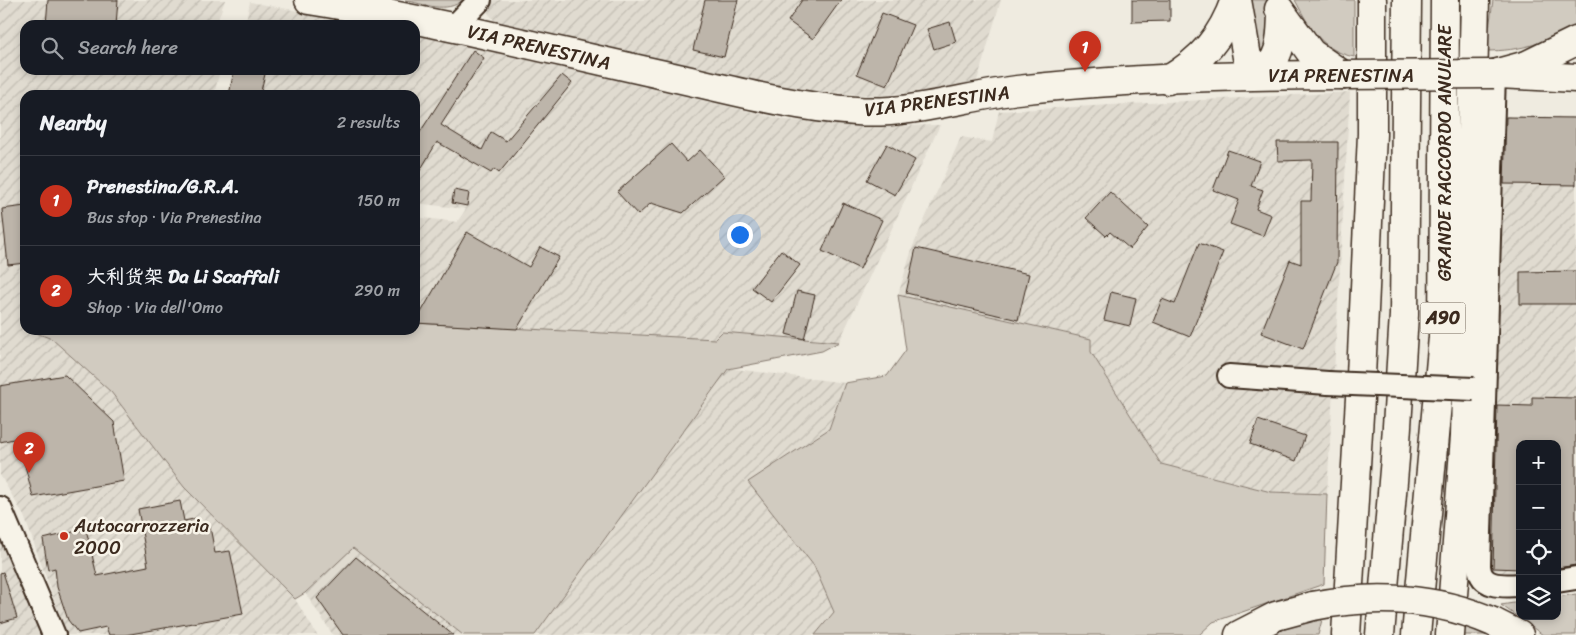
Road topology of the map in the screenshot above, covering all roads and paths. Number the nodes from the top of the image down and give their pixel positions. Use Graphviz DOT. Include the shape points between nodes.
graph roads {
  1 [pos="309,0"];
  2 [pos="480,0"];
  3 [pos="1236,0"];
  4 [pos="1372,0"];
  5 [pos="1407,0"];
  6 [pos="1445,0"];
  7 [pos="1475,3"];
  8 [pos="1278,7"];
  9 [pos="416,20"];
  10 [pos="420,21"];
  11 [pos="454,27"];
  12 [pos="1576,41"];
  13 [pos="1260,74"];
  14 [pos="1343,74"];
  15 [pos="1494,74"];
  16 [pos="1576,78"];
  17 [pos="1168,80"];
  18 [pos="1229,376"];
  19 [pos="1480,389"];
  20 [pos="0,508"];
  21 [pos="1351,549"];
  22 [pos="1576,578"];
  23 [pos="1561,580"];
  24 [pos="1516,585"];
  25 [pos="54,635"];
  26 [pos="1239,635"];
  27 [pos="1326,635"];
  28 [pos="1346,635"];
  29 [pos="1380,635"];
  30 [pos="1416,635"];
  31 [pos="1450,635"];
  32 [pos="1519,635"];
  1 -- 9 [label="main road, VIA PRENESTINA"];
  2 -- 11 [label="street"];
  3 -- 13 [label="main road" via="1247,57"];
  3 -- 17 [label="main road" via="1214,44"];
  4 -- 21 [label="main road" via="1372,144"];
  5 -- 29 [label="main road, GRANDE RACCORDO ANULARE / A90" via="1404,315"];
  6 -- 30 [label="main road, GRANDE RACCORDO ANULARE / A90" via="1443,337"];
  7 -- 31 [label="main road" via="1465,436"];
  8 -- 13 [label="main road" via="1278,55 1272,65"];
  8 -- 14 [label="main road" via="1310,53"];
  10 -- 11 [label="main road, VIA PRENESTINA"];
  11 -- 17 [label="main road, VIA PRENESTINA" via="780,100 844,110 891,110 1015,91"];
  12 -- 15 [label="main road" via="1527,65"];
  13 -- 14 [label="main road, VIA PRENESTINA"];
  13 -- 17 [label="main road, VIA PRENESTINA"];
  14 -- 15 [label="main road, VIA PRENESTINA, bridge"];
  15 -- 16 [label="main road, VIA PRENESTINA"];
  15 -- 19 [label="street"];
  18 -- 19 [label="street, bridge"];
  19 -- 24 [label="street" via="1479,572 1490,584"];
  20 -- 25 [label="street"];
  21 -- 27 [label="main road"];
  21 -- 28 [label="main road"];
  22 -- 23 [label="street"];
  26 -- 32 [label="main road, bridge" via="1276,616 1313,606 1368,599 1410,600 1451,608"];
}
